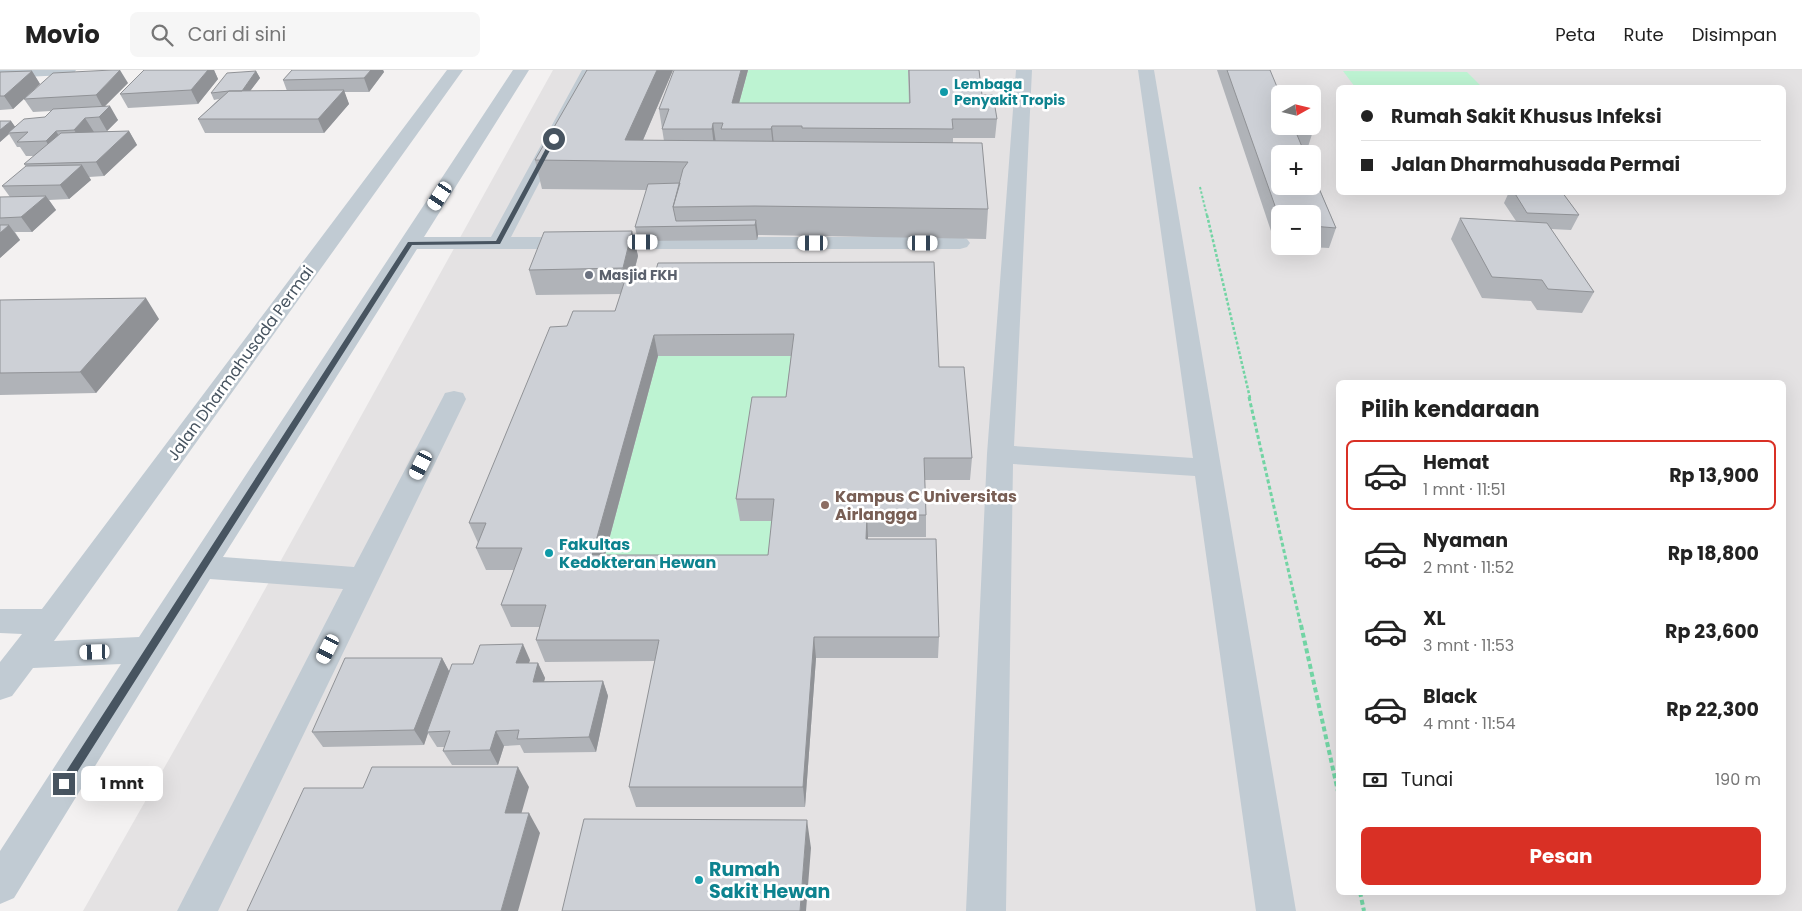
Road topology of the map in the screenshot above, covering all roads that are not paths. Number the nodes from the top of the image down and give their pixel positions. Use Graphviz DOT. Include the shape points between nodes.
graph roads {
  1 [pos="68,70"];
  2 [pos="455,70"];
  3 [pos="521,70"];
  4 [pos="590,70"];
  5 [pos="1024,70"];
  6 [pos="1146,70"];
  7 [pos="0,73"];
  8 [pos="498,242"];
  9 [pos="410,243"];
  10 [pos="960,243"];
  11 [pos="454,399"];
  12 [pos="1000,454"];
  13 [pos="1208,468"];
  14 [pos="202,567"];
  15 [pos="363,579"];
  16 [pos="0,621"];
  17 [pos="50,622"];
  18 [pos="148,650"];
  19 [pos="24,655"];
  20 [pos="0,686"];
  21 [pos="0,885"];
  22 [pos="197,911"];
  23 [pos="986,911"];
  24 [pos="1276,911"];
  1 -- 7 [label="street"];
  2 -- 17 [label="street, Jalan Dharmahusada Permai"];
  3 -- 9 [label="street"];
  4 -- 8 [label="street"];
  5 -- 12 [label="street"];
  6 -- 13 [label="street"];
  8 -- 9 [label="street"];
  8 -- 10 [label="street"];
  9 -- 14 [label="street"];
  11 -- 15 [label="street"];
  12 -- 13 [label="street"];
  12 -- 23 [label="street"];
  13 -- 24 [label="street"];
  14 -- 15 [label="street"];
  14 -- 18 [label="street"];
  15 -- 22 [label="street"];
  16 -- 17 [label="street"];
  17 -- 19 [label="street, Jalan Dharmahusada Permai"];
  18 -- 19 [label="street"];
  18 -- 21 [label="street"];
  19 -- 20 [label="street, Jalan Dharmahusada Permai"];
}
